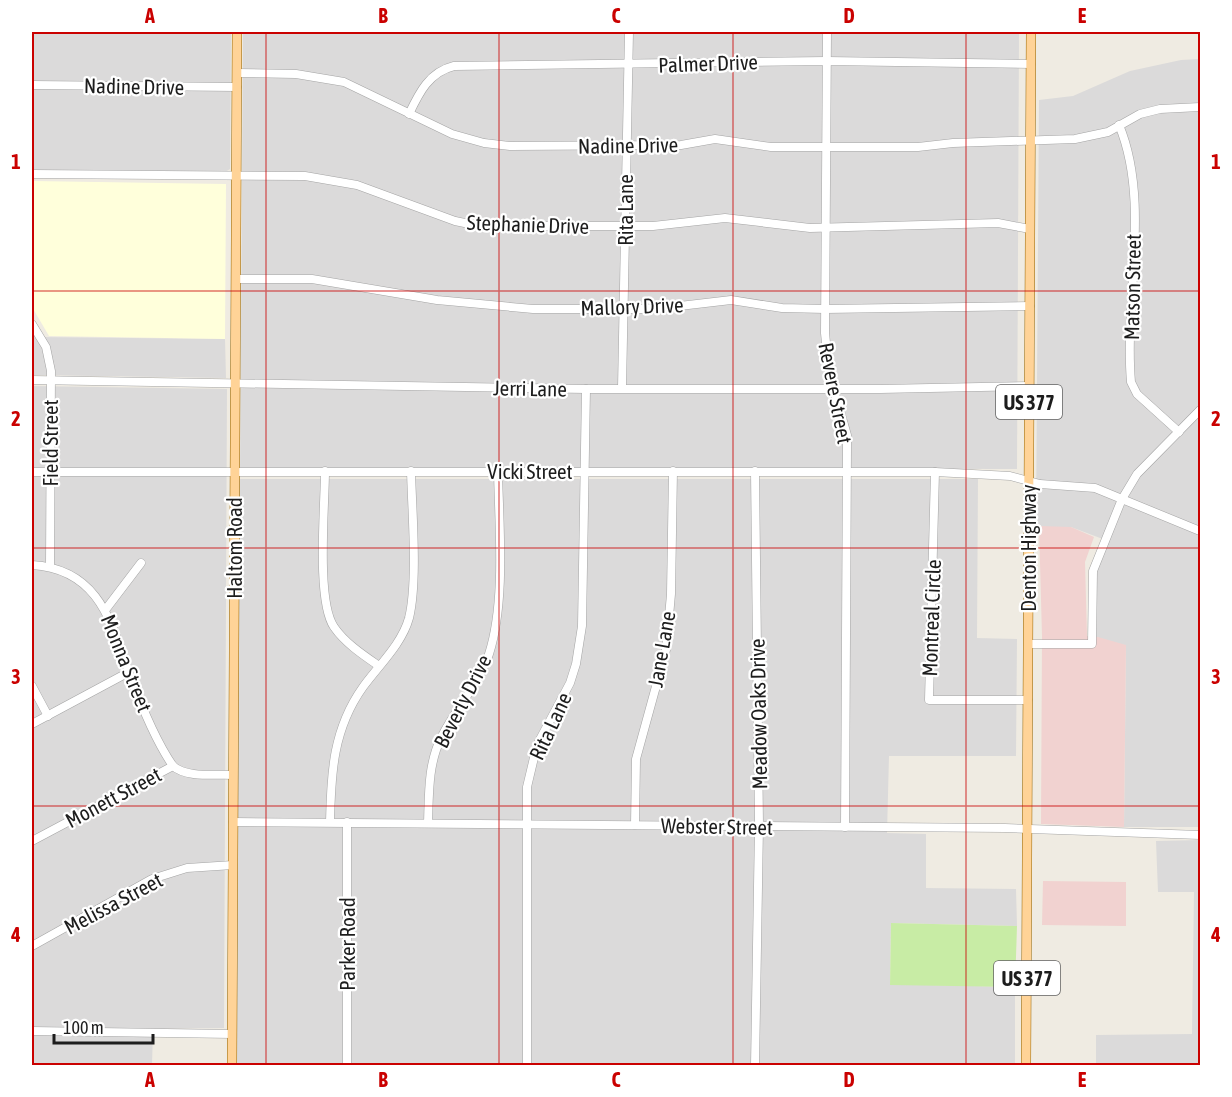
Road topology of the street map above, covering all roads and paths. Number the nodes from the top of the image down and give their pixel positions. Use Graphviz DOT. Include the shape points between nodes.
graph roads {
  1 [pos="237,32"];
  2 [pos="629,32"];
  3 [pos="827,32"];
  4 [pos="1031,32"];
  5 [pos="827,61"];
  6 [pos="1031,64"];
  7 [pos="628,65"];
  8 [pos="237,73"];
  9 [pos="32,85"];
  10 [pos="237,87"];
  11 [pos="1200,107"];
  12 [pos="409,114"];
  13 [pos="1119,125"];
  14 [pos="1031,141"];
  15 [pos="625,146"];
  16 [pos="826,148"];
  17 [pos="32,174"];
  18 [pos="237,175"];
  19 [pos="625,226"];
  20 [pos="825,228"];
  21 [pos="1030,230"];
  22 [pos="236,279"];
  23 [pos="1030,306"];
  24 [pos="624,308"];
  25 [pos="825,309"];
  26 [pos="32,324"];
  27 [pos="32,380"];
  28 [pos="51,380"];
  29 [pos="234,383"];
  30 [pos="1029,386"];
  31 [pos="622,388"];
  32 [pos="586,389"];
  33 [pos="833,389"];
  34 [pos="1200,410"];
  35 [pos="1179,432"];
  36 [pos="325,471"];
  37 [pos="411,471"];
  38 [pos="498,471"];
  39 [pos="585,471"];
  40 [pos="673,471"];
  41 [pos="755,471"];
  42 [pos="32,472"];
  43 [pos="49,472"];
  44 [pos="847,472"];
  45 [pos="935,472"];
  46 [pos="234,473"];
  47 [pos="1028,480"];
  48 [pos="1122,499"];
  49 [pos="1200,531"];
  50 [pos="141,563"];
  51 [pos="32,565"];
  52 [pos="50,567"];
  53 [pos="106,609"];
  54 [pos="1028,644"];
  55 [pos="379,666"];
  56 [pos="129,672"];
  57 [pos="32,686"];
  58 [pos="1028,700"];
  59 [pos="48,716"];
  60 [pos="32,724"];
  61 [pos="172,766"];
  62 [pos="233,775"];
  63 [pos="233,822"];
  64 [pos="330,822"];
  65 [pos="347,822"];
  66 [pos="428,823"];
  67 [pos="526,824"];
  68 [pos="635,825"];
  69 [pos="759,826"];
  70 [pos="845,827"];
  71 [pos="1027,830"];
  72 [pos="1200,835"];
  73 [pos="32,841"];
  74 [pos="233,865"];
  75 [pos="32,946"];
  76 [pos="32,1031"];
  77 [pos="232,1034"];
  78 [pos="232,1065"];
  79 [pos="347,1065"];
  80 [pos="526,1065"];
  81 [pos="755,1065"];
  82 [pos="1026,1065"];
  1 -- 8 [label="main road, Haltom Road"];
  2 -- 7 [label="street, Rita Lane"];
  3 -- 5 [label="street, Revere Street"];
  4 -- 6 [label="main road, Denton Highway / US 377"];
  5 -- 6 [label="street, Palmer Drive"];
  5 -- 7 [label="street, Palmer Drive"];
  5 -- 16 [label="street, Revere Street"];
  6 -- 14 [label="main road, Denton Highway / US 377"];
  7 -- 12 [label="street, Palmer Drive" via="454,66 426,83"];
  7 -- 15 [label="street, Rita Lane"];
  8 -- 10 [label="main road, Haltom Road"];
  8 -- 12 [label="street, Nadine Drive" via="296,74 344,82"];
  9 -- 10 [label="street, Nadine Drive"];
  10 -- 18 [label="main road, Haltom Road"];
  11 -- 13 [label="street, Nadine Drive" via="1160,109"];
  12 -- 15 [label="street, Nadine Drive" via="452,134 484,143"];
  13 -- 14 [label="street, Nadine Drive" via="1108,132 1075,139"];
  13 -- 35 [label="street, Matson Street" via="1127,143 1134,182 1131,382 1137,394"];
  14 -- 16 [label="street, Nadine Drive"];
  14 -- 21 [label="main road, Denton Highway / US 377"];
  15 -- 16 [label="street, Nadine Drive" via="681,145 715,139 771,147"];
  15 -- 19 [label="street, Rita Lane"];
  16 -- 20 [label="street, Revere Street"];
  17 -- 18 [label="street, Stephanie Drive"];
  18 -- 19 [label="street, Stephanie Drive" via="305,176 345,182 479,226"];
  18 -- 22 [label="main road, Haltom Road"];
  19 -- 20 [label="street, Stephanie Drive" via="676,225 725,218"];
  19 -- 24 [label="street, Rita Lane"];
  20 -- 21 [label="street, Stephanie Drive" via="998,224"];
  20 -- 25 [label="street, Revere Street"];
  21 -- 23 [label="main road, Denton Highway / US 377"];
  22 -- 24 [label="street, Mallory Drive" via="312,279 494,307"];
  22 -- 29 [label="main road, Haltom Road"];
  23 -- 25 [label="street, Mallory Drive"];
  23 -- 30 [label="main road, Denton Highway / US 377"];
  24 -- 25 [label="street, Mallory Drive" via="654,309 731,300 782,308"];
  24 -- 31 [label="street, Rita Lane"];
  25 -- 33 [label="street, Revere Street"];
  26 -- 28 [label="street, Field Street" via="46,347"];
  27 -- 28 [label="street, Jerri Lane"];
  28 -- 29 [label="street, Jerri Lane"];
  28 -- 43 [label="street, Field Street"];
  29 -- 32 [label="street, Jerri Lane"];
  29 -- 46 [label="main road, Haltom Road"];
  30 -- 33 [label="street, Jerri Lane"];
  30 -- 47 [label="main road, Denton Highway / US 377"];
  31 -- 32 [label="street, Jerri Lane"];
  31 -- 33 [label="street, Jerri Lane"];
  32 -- 39 [label="street, Rita Lane"];
  33 -- 44 [label="street, Revere Street" via="847,435"];
  34 -- 35 [label="street"];
  35 -- 48 [label="street" via="1137,474"];
  36 -- 37 [label="street, Vicki Street"];
  36 -- 46 [label="street, Vicki Street"];
  36 -- 55 [label="street" via="327,613 348,643"];
  37 -- 38 [label="street, Vicki Street"];
  37 -- 55 [label="street" via="412,602 403,633"];
  38 -- 39 [label="street, Vicki Street"];
  38 -- 66 [label="street, Beverly Drive" via="500,556 493,636 488,656 434,755"];
  39 -- 40 [label="street, Vicki Street"];
  39 -- 67 [label="street, Rita Lane" via="584,608 576,664 533,755"];
  40 -- 41 [label="street, Vicki Street"];
  40 -- 68 [label="street, Jane Lane" via="666,650 636,759"];
  41 -- 44 [label="street, Vicki Street"];
  41 -- 69 [label="street, Meadow Oaks Drive"];
  42 -- 43 [label="street, Vicki Street"];
  43 -- 46 [label="street, Vicki Street"];
  43 -- 52 [label="street, Field Street"];
  44 -- 45 [label="street, Vicki Street"];
  44 -- 70 [label="street, Revere Street"];
  45 -- 47 [label="street, Vicki Street"];
  45 -- 58 [label="street, Montreal Circle" via="928,700"];
  46 -- 62 [label="main road, Haltom Road"];
  47 -- 48 [label="street, Vicki Street" via="1095,488"];
  47 -- 54 [label="main road, Denton Highway / US 377"];
  48 -- 49 [label="street, Vicki Street"];
  48 -- 54 [label="street" via="1093,571 1092,644"];
  50 -- 53 [label="street"];
  51 -- 52 [label="street, Monna Street"];
  52 -- 53 [label="street, Monna Street" via="76,578"];
  53 -- 56 [label="street, Monna Street"];
  54 -- 58 [label="main road, Denton Highway / US 377"];
  55 -- 64 [label="street" via="354,700 340,729 331,771"];
  56 -- 59 [label="street"];
  56 -- 61 [label="street, Monna Street"];
  57 -- 59 [label="street"];
  58 -- 71 [label="main road, Denton Highway / US 377"];
  59 -- 60 [label="street"];
  61 -- 62 [label="street, Monett Street" via="178,771"];
  61 -- 73 [label="street, Monett Street"];
  62 -- 63 [label="main road, Haltom Road"];
  63 -- 64 [label="street, Webster Street"];
  63 -- 74 [label="main road, Haltom Road"];
  64 -- 65 [label="street, Webster Street"];
  65 -- 66 [label="street, Webster Street"];
  65 -- 79 [label="street, Parker Road"];
  66 -- 67 [label="street, Webster Street"];
  67 -- 68 [label="street, Webster Street"];
  67 -- 80 [label="street, Rita Lane"];
  68 -- 69 [label="street, Webster Street"];
  69 -- 70 [label="street, Webster Street"];
  69 -- 81 [label="street, Meadow Oaks Drive"];
  70 -- 71 [label="street, Webster Street"];
  71 -- 72 [label="street, Webster Street"];
  71 -- 82 [label="main road, Denton Highway / US 377"];
  74 -- 75 [label="street, Melissa Street" via="187,868 152,879"];
  74 -- 77 [label="main road, Haltom Road"];
  76 -- 77 [label="street"];
  77 -- 78 [label="main road, Haltom Road"];
}
